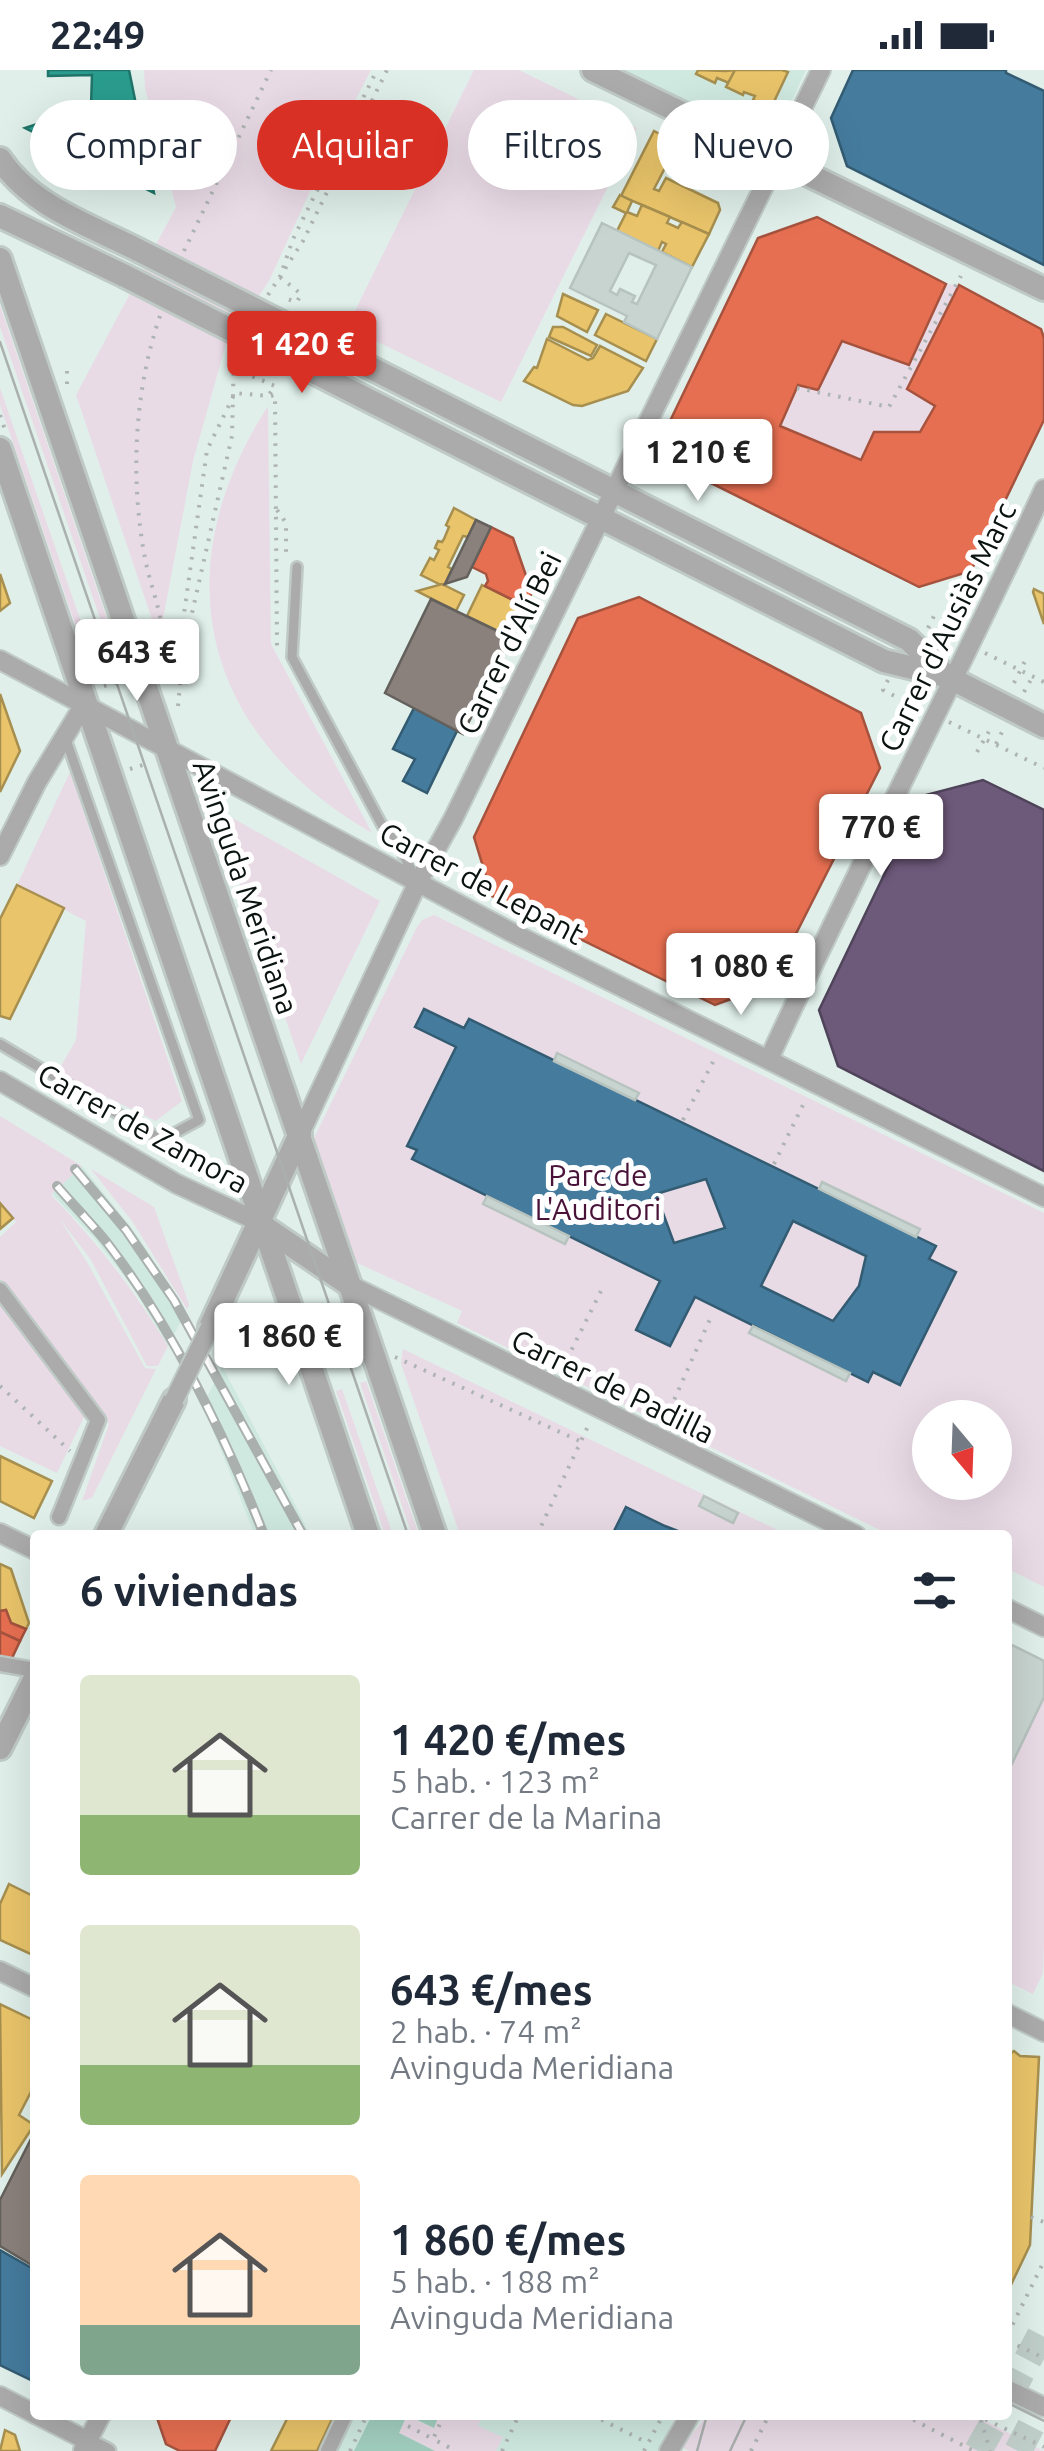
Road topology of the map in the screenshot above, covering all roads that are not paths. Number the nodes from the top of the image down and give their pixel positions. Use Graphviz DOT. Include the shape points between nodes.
graph roads {
  1 [pos="593,70"];
  2 [pos="821,70"];
  3 [pos="657,100"];
  4 [pos="807,100"];
  5 [pos="0,159"];
  6 [pos="829,183"];
  7 [pos="763,190"];
  8 [pos="0,216"];
  9 [pos="34,234"];
  10 [pos="1,261"];
  11 [pos="1044,288"];
  12 [pos="0,450"];
  13 [pos="1044,489"];
  14 [pos="614,492"];
  15 [pos="602,517"];
  16 [pos="297,566"];
  17 [pos="0,660"];
  18 [pos="949,678"];
  19 [pos="85,703"];
  20 [pos="1044,726"];
  21 [pos="64,734"];
  22 [pos="162,753"];
  23 [pos="0,856"];
  24 [pos="418,882"];
  25 [pos="0,1044"];
  26 [pos="770,1059"];
  27 [pos="0,1081"];
  28 [pos="300,1134"];
  29 [pos="1044,1197"];
  30 [pos="260,1223"];
  31 [pos="348,1284"];
  32 [pos="0,1290"];
  33 [pos="210,1327"];
  34 [pos="174,1400"];
  35 [pos="59,1517"];
  36 [pos="109,1530"];
  37 [pos="366,1530"];
  38 [pos="432,1530"];
  39 [pos="846,1530"];
  40 [pos="0,1533"];
  41 [pos="30,1548"];
  42 [pos="1012,1611"];
  43 [pos="1044,1626"];
  44 [pos="0,1664"];
  45 [pos="30,1672"];
  46 [pos="30,1678"];
  47 [pos="0,1748"];
  48 [pos="0,1972"];
  49 [pos="30,1986"];
  50 [pos="1012,2016"];
  51 [pos="1044,2032"];
  52 [pos="1012,2392"];
  53 [pos="0,2396"];
  54 [pos="1044,2407"];
  55 [pos="30,2411"];
  56 [pos="45,2420"];
  57 [pos="98,2420"];
  58 [pos="343,2420"];
  59 [pos="687,2420"];
  60 [pos="85,2446"];
  61 [pos="108,2451"];
  62 [pos="328,2451"];
  63 [pos="669,2451"];
  1 -- 3 [label="street"];
  2 -- 4 [label="street, Carrer d'Alí Bei"];
  5 -- 14 [label="street, bridge" via="50,208"];
  6 -- 11 [label="street"];
  7 -- 14 [label="street, Carrer d'Alí Bei"];
  8 -- 9 [label="street"];
  9 -- 10 [label="street"];
  9 -- 15 [label="street, bridge"];
  10 -- 22 [label="street, Avinguda Meridiana"];
  12 -- 19 [label="street"];
  13 -- 18 [label="street, Carrer d'Ausiàs Marc"];
  14 -- 15 [label="street, Carrer d'Alí Bei"];
  14 -- 18 [label="street" via="909,640"];
  15 -- 18 [label="street" via="884,661"];
  15 -- 24 [label="street, Carrer d'Alí Bei"];
  16 -- 24 [label="lane" via="292,658"];
  17 -- 19 [label="street, Carrer de Lepant"];
  18 -- 20 [label="street"];
  18 -- 26 [label="street, Carrer d'Ausiàs Marc"];
  19 -- 21 [label="street"];
  19 -- 22 [label="street, Carrer de Lepant"];
  19 -- 30 [label="street"];
  21 -- 23 [label="street"];
  21 -- 25 [label="lane" via="199,1120 162,1140"];
  22 -- 24 [label="street, Carrer de Lepant"];
  22 -- 28 [label="street, Avinguda Meridiana"];
  24 -- 26 [label="street, Carrer de Lepant"];
  24 -- 28 [label="street, Carrer d'Alí Bei"];
  26 -- 29 [label="street, Carrer de Lepant"];
  27 -- 30 [label="street, Carrer de Zamora" via="177,1184"];
  28 -- 30 [label="street"];
  28 -- 31 [label="street, Avinguda Meridiana"];
  30 -- 31 [label="street"];
  30 -- 33 [label="street"];
  30 -- 37 [label="street"];
  31 -- 38 [label="street, Avinguda Meridiana"];
  31 -- 39 [label="street, Carrer de Padilla"];
  32 -- 35 [label="street" via="98,1420"];
  33 -- 34 [label="street, bridge"];
  34 -- 36 [label="street"];
  40 -- 41 [label="street"];
  42 -- 43 [label="street"];
  44 -- 45 [label="street"];
  46 -- 47 [label="street"];
  48 -- 49 [label="street"];
  50 -- 51 [label="street"];
  52 -- 54 [label="street"];
  53 -- 55 [label="street"];
  56 -- 60 [label="street"];
  57 -- 60 [label="street"];
  58 -- 62 [label="street"];
  59 -- 63 [label="street"];
  60 -- 61 [label="street"];
}
